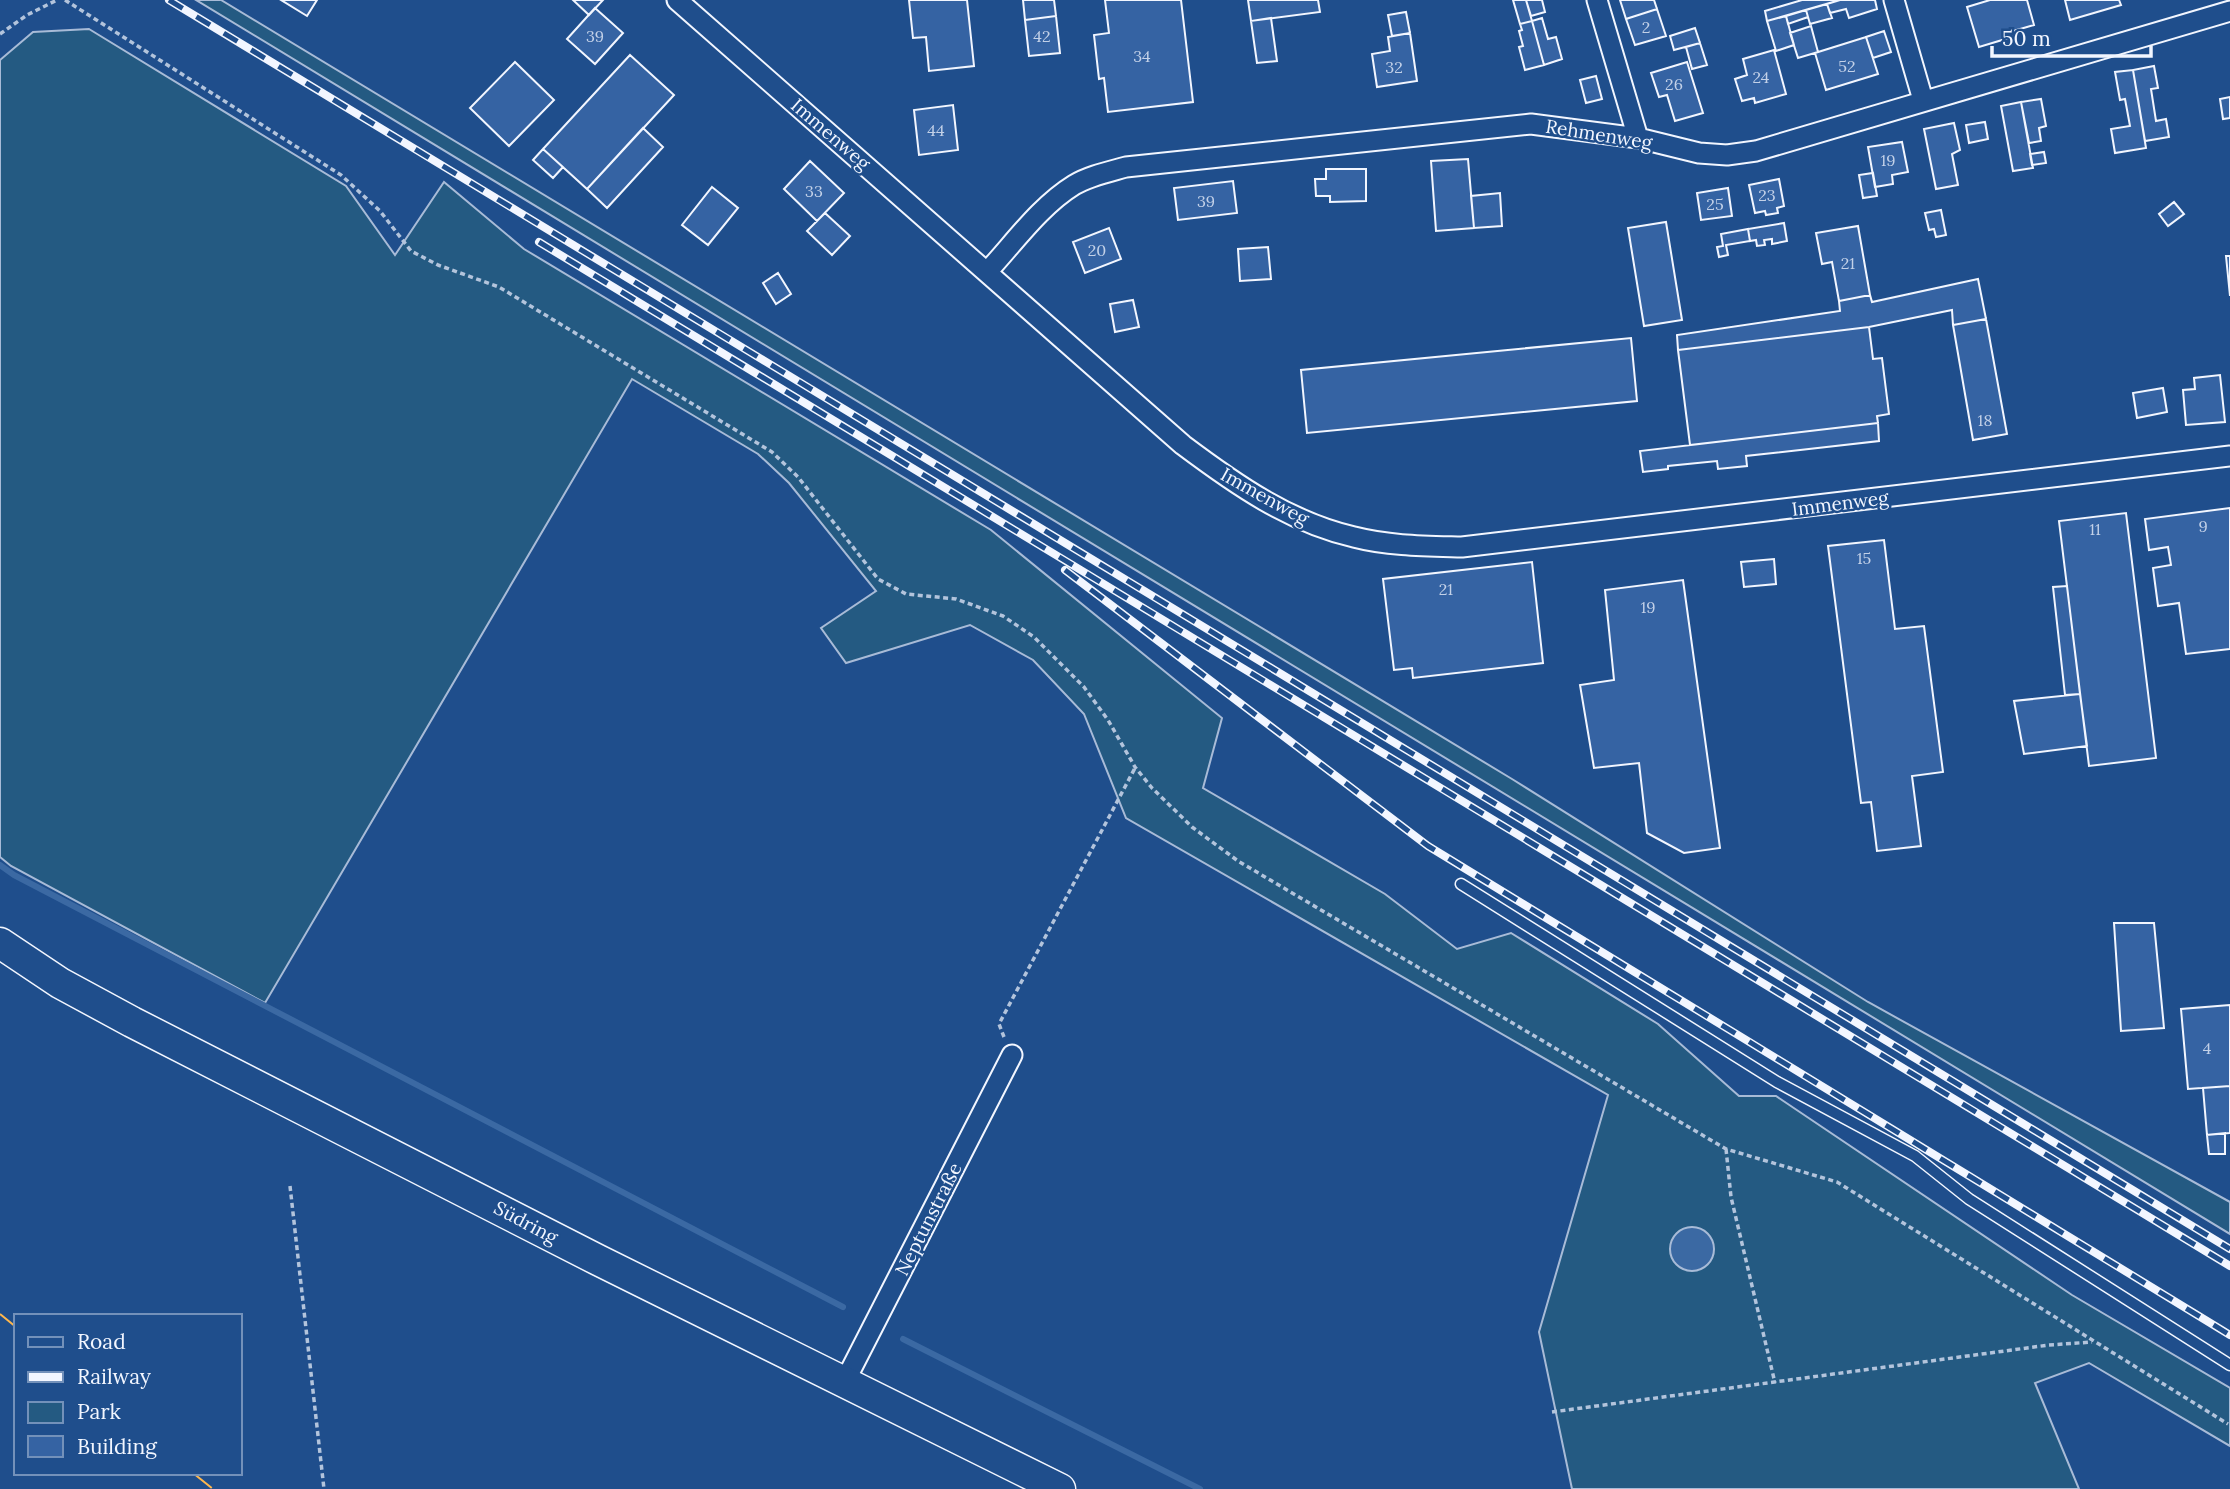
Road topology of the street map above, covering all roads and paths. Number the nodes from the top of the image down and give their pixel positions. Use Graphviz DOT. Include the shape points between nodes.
graph roads {
  1 [pos="57,0"];
  2 [pos="65,0"];
  3 [pos="677,0"];
  4 [pos="1597,0"];
  5 [pos="1894,0"];
  6 [pos="2230,11"];
  7 [pos="0,34"];
  8 [pos="1923,100"];
  9 [pos="1638,138"];
  10 [pos="987,272"];
  11 [pos="2230,456"];
  12 [pos="1135,767"];
  13 [pos="1461,884"];
  14 [pos="0,943"];
  15 [pos="1012,1055"];
  16 [pos="1726,1149"];
  17 [pos="290,1186"];
  18 [pos="2094,1342"];
  19 [pos="2230,1365"];
  20 [pos="844,1383"];
  21 [pos="1775,1383"];
  22 [pos="1552,1412"];
  23 [pos="2228,1424"];
  24 [pos="324,1489"];
  25 [pos="1060,1489"];
  1 -- 7 [label="path"];
  2 -- 12 [label="path" via="341,175 380,211 411,251 499,287 772,452 798,477 878,579 906,594 956,599 1003,616 1034,637 1084,688"];
  3 -- 10 [label="street, Immenweg"];
  4 -- 9 [label="street"];
  5 -- 8 [label="street"];
  6 -- 8 [label="street, Rehmenweg"];
  8 -- 9 [label="street, Rehmenweg" via="1756,151 1727,155"];
  9 -- 10 [label="street, Rehmenweg" via="1548,125 1512,125 1126,167 1075,184 1053,201"];
  10 -- 11 [label="street, Immenweg" via="1183,445 1238,486 1298,518 1352,537 1405,546 1462,547"];
  12 -- 15 [label="path" via="999,1024"];
  12 -- 16 [label="path" via="1192,827 1238,861"];
  13 -- 19 [label="lane" via="1777,1082 1915,1156 1969,1199"];
  14 -- 20 [label="main road, Südring" via="60,983 132,1022"];
  15 -- 20 [label="street, Neptunstraße"];
  16 -- 18 [label="path" via="1837,1182"];
  16 -- 21 [label="path" via="1731,1197"];
  17 -- 24 [label="path"];
  18 -- 21 [label="path"];
  18 -- 23 [label="path"];
  20 -- 25 [label="main road, Südring"];
  21 -- 22 [label="path"];
}
